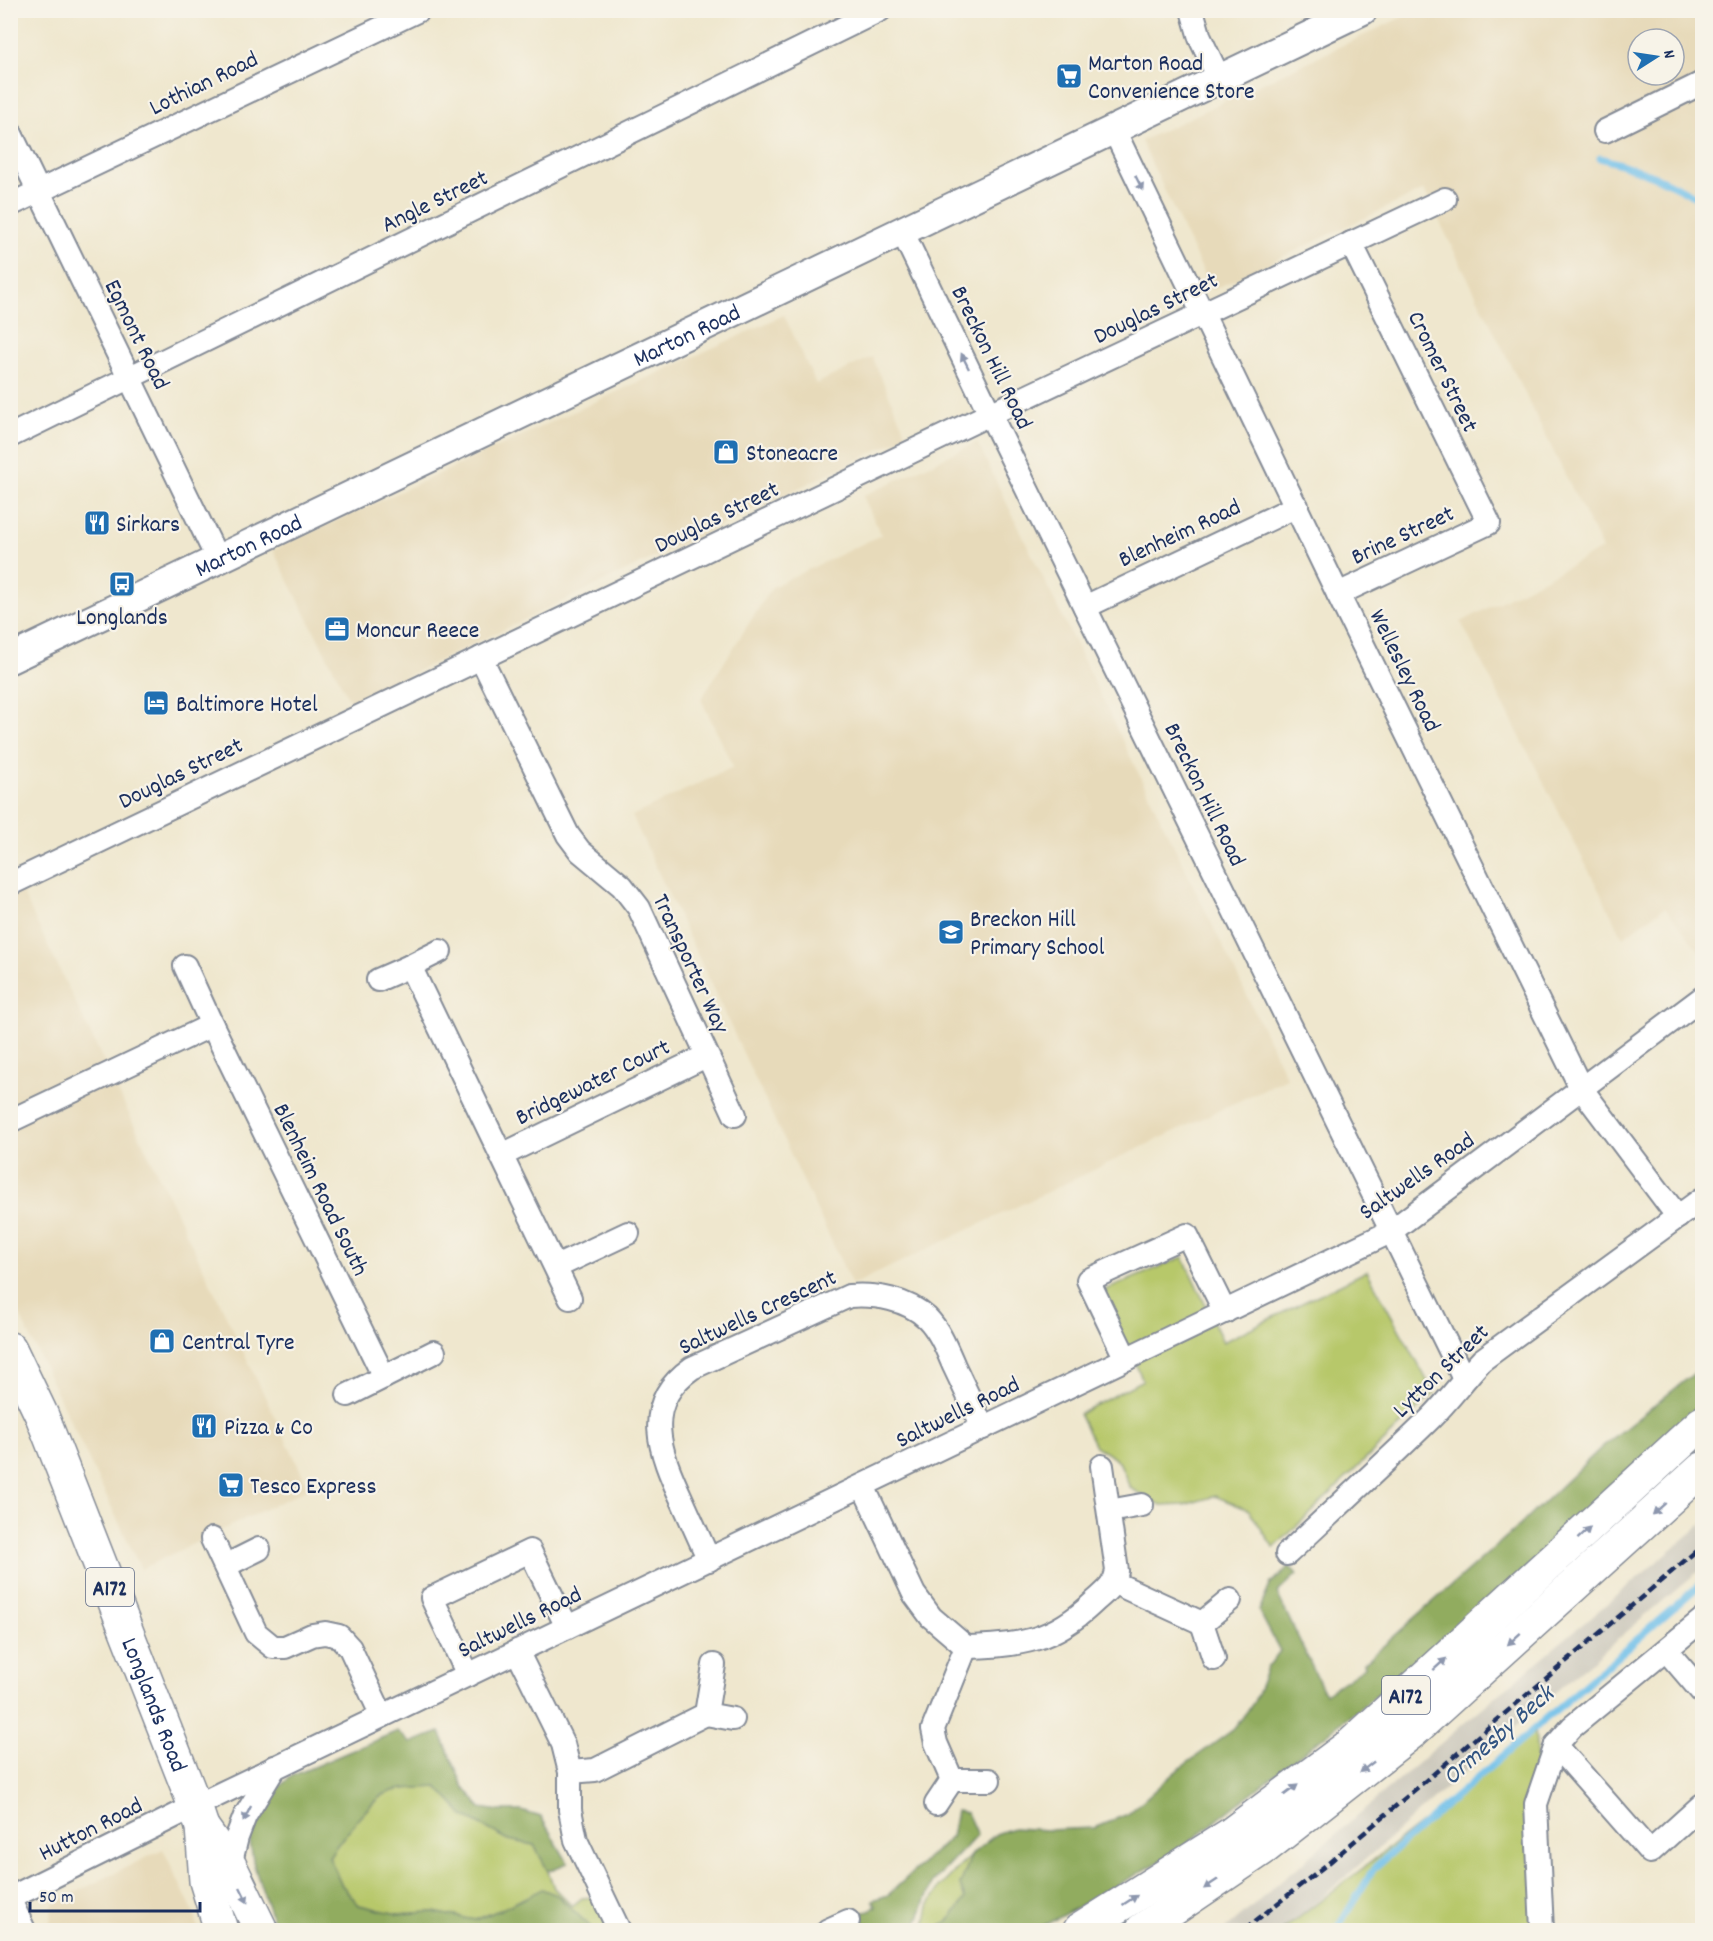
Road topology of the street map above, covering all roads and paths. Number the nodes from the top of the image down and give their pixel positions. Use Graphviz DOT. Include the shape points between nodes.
graph roads {
  1 [pos="419,10"];
  2 [pos="880,10"];
  3 [pos="1192,10"];
  4 [pos="1363,10"];
  5 [pos="1220,80"];
  6 [pos="1702,83"];
  7 [pos="1114,130"];
  8 [pos="10,132"];
  9 [pos="1605,132"];
  10 [pos="39,191"];
  11 [pos="1445,199"];
  12 [pos="10,205"];
  13 [pos="902,231"];
  14 [pos="1352,243"];
  15 [pos="1202,314"];
  16 [pos="130,379"];
  17 [pos="990,414"];
  18 [pos="10,436"];
  19 [pos="1297,506"];
  20 [pos="1489,523"];
  21 [pos="218,560"];
  22 [pos="1338,594"];
  23 [pos="1085,607"];
  24 [pos="481,658"];
  25 [pos="10,659"];
  26 [pos="10,884"];
  27 [pos="441,951"];
  28 [pos="185,966"];
  29 [pos="410,966"];
  30 [pos="378,980"];
  31 [pos="1702,998"];
  32 [pos="212,1025"];
  33 [pos="706,1056"];
  34 [pos="1581,1088"];
  35 [pos="735,1115"];
  36 [pos="10,1121"];
  37 [pos="502,1155"];
  38 [pos="1702,1199"];
  39 [pos="1678,1217"];
  40 [pos="1390,1232"];
  41 [pos="628,1233"];
  42 [pos="556,1267"];
  43 [pos="570,1298"];
  44 [pos="1225,1312"];
  45 [pos="10,1350"];
  46 [pos="434,1352"];
  47 [pos="1126,1359"];
  48 [pos="384,1377"];
  49 [pos="1464,1379"];
  50 [pos="348,1395"];
  51 [pos="1702,1423"];
  52 [pos="983,1428"];
  53 [pos="1102,1466"];
  54 [pos="1702,1470"];
  55 [pos="863,1486"];
  56 [pos="1142,1505"];
  57 [pos="1109,1511"];
  58 [pos="212,1539"];
  59 [pos="259,1549"];
  60 [pos="1287,1554"];
  61 [pos="709,1560"];
  62 [pos="225,1566"];
  63 [pos="1115,1583"];
  64 [pos="1230,1600"];
  65 [pos="1702,1620"];
  66 [pos="1202,1623"];
  67 [pos="567,1628"];
  68 [pos="966,1647"];
  69 [pos="1666,1650"];
  70 [pos="517,1651"];
  71 [pos="1214,1659"];
  72 [pos="714,1665"];
  73 [pos="468,1675"];
  74 [pos="1702,1692"];
  75 [pos="706,1714"];
  76 [pos="382,1716"];
  77 [pos="733,1719"];
  78 [pos="1556,1746"];
  79 [pos="275,1767"];
  80 [pos="570,1772"];
  81 [pos="952,1780"];
  82 [pos="989,1780"];
  83 [pos="936,1804"];
  84 [pos="1702,1805"];
  85 [pos="198,1816"];
  86 [pos="230,1866"];
  87 [pos="10,1899"];
  88 [pos="848,1921"];
  89 [pos="24,1930"];
  90 [pos="221,1930"];
  91 [pos="261,1930"];
  92 [pos="619,1930"];
  93 [pos="828,1930"];
  94 [pos="1080,1930"];
  95 [pos="1142,1930"];
  96 [pos="1542,1930"];
  1 -- 10 [label="street, Lothian Road"];
  2 -- 16 [label="street, Angle Street"];
  3 -- 5 [label="street"];
  4 -- 5 [label="street, Marton Road"];
  5 -- 7 [label="street, Marton Road"];
  6 -- 9 [label="street"];
  7 -- 13 [label="street, Marton Road"];
  7 -- 15 [label="street, Wellesley Road, one-way"];
  8 -- 10 [label="street, Egmont Road"];
  10 -- 12 [label="street, Lothian Road"];
  10 -- 16 [label="street, Egmont Road"];
  11 -- 14 [label="street, Douglas Street"];
  17 -- 13 [label="street, Breckon Hill Road, one-way"];
  13 -- 21 [label="street, Marton Road"];
  14 -- 15 [label="street, Douglas Street"];
  14 -- 20 [label="street, Cromer Street"];
  15 -- 17 [label="street, Douglas Street"];
  15 -- 19 [label="street, Wellesley Road"];
  16 -- 18 [label="street, Angle Street"];
  16 -- 21 [label="street, Egmont Road"];
  17 -- 23 [label="street, Breckon Hill Road"];
  17 -- 24 [label="street, Douglas Street"];
  19 -- 22 [label="street, Wellesley Road"];
  19 -- 23 [label="street, Blenheim Road"];
  20 -- 22 [label="street, Brine Street"];
  21 -- 25 [label="street, Marton Road"];
  22 -- 34 [label="street, Wellesley Road"];
  23 -- 40 [label="street, Breckon Hill Road"];
  24 -- 26 [label="street, Douglas Street"];
  24 -- 33 [label="street, Transporter Way" via="568,835 580,851 622,886 639,908"];
  27 -- 29 [label="street"];
  28 -- 32 [label="street, Blenheim Road South"];
  29 -- 30 [label="street"];
  29 -- 37 [label="street"];
  31 -- 34 [label="street, Saltwells Road"];
  32 -- 36 [label="street"];
  32 -- 48 [label="street, Blenheim Road South"];
  33 -- 35 [label="street, Transporter Way"];
  33 -- 37 [label="street, Bridgewater Court"];
  34 -- 39 [label="street, Wellesley Road"];
  34 -- 40 [label="street, Saltwells Road"];
  37 -- 42 [label="street"];
  38 -- 39 [label="street, Lytton Street"];
  39 -- 49 [label="street, Lytton Street" via="1482,1360"];
  40 -- 44 [label="street, Saltwells Road"];
  40 -- 49 [label="street, Breckon Hill Road"];
  41 -- 42 [label="street"];
  42 -- 43 [label="street"];
  44 -- 47 [label="street, Saltwells Road"];
  44 -- 47 [label="street" via="1187,1235 1088,1280"];
  45 -- 85 [label="main road, Longlands Road / A172" via="42,1416"];
  46 -- 48 [label="street"];
  47 -- 52 [label="street, Saltwells Road"];
  48 -- 50 [label="street"];
  49 -- 60 [label="street, Lytton Street" via="1431,1418"];
  94 -- 51 [label="main road, A172, one-way" via="1230,1835 1352,1744"];
  52 -- 55 [label="street, Saltwells Road"];
  52 -- 61 [label="street, Saltwells Crescent" via="939,1333 927,1318 888,1298 849,1296 692,1368 678,1377 668,1392 661,1410 659,1434 664,1458"];
  53 -- 57 [label="street"];
  54 -- 95 [label="main road, A172, one-way" via="1413,1731 1265,1847"];
  55 -- 61 [label="street, Saltwells Road"];
  55 -- 68 [label="street" via="914,1594 931,1617"];
  56 -- 57 [label="street"];
  57 -- 63 [label="street" via="1118,1571"];
  58 -- 62 [label="street"];
  59 -- 62 [label="street"];
  61 -- 67 [label="street, Saltwells Road"];
  62 -- 76 [label="street" via="256,1633 273,1647 285,1647 325,1632 339,1636 350,1648"];
  63 -- 66 [label="street"];
  63 -- 68 [label="street" via="1080,1615 1047,1636 1004,1647"];
  64 -- 66 [label="street"];
  65 -- 69 [label="street"];
  66 -- 71 [label="street"];
  67 -- 70 [label="street, Saltwells Road"];
  67 -- 73 [label="street" via="530,1551 520,1555 432,1598"];
  68 -- 81 [label="street" via="933,1729"];
  69 -- 74 [label="street"];
  69 -- 78 [label="street" via="1572,1726"];
  70 -- 73 [label="street, Saltwells Road"];
  70 -- 80 [label="street" via="563,1744"];
  72 -- 75 [label="street"];
  73 -- 76 [label="street, Saltwells Road"];
  75 -- 77 [label="street"];
  75 -- 80 [label="street" via="595,1770"];
  76 -- 79 [label="street, Saltwells Road"];
  78 -- 84 [label="street" via="1650,1852"];
  78 -- 96 [label="street" via="1536,1804"];
  79 -- 85 [label="street, Saltwells Road"];
  79 -- 86 [label="street, one-way" via="245,1816"];
  80 -- 92 [label="street" via="570,1810 576,1840"];
  81 -- 82 [label="street"];
  81 -- 83 [label="street"];
  85 -- 86 [label="main road, Longlands Road / A172"];
  85 -- 87 [label="street, Hutton Road"];
  85 -- 90 [label="main road, Longlands Road / A172" via="206,1881"];
  86 -- 91 [label="main road, Longlands Road / A172, one-way"];
  87 -- 89 [label="street"];
  88 -- 93 [label="street"];
}
